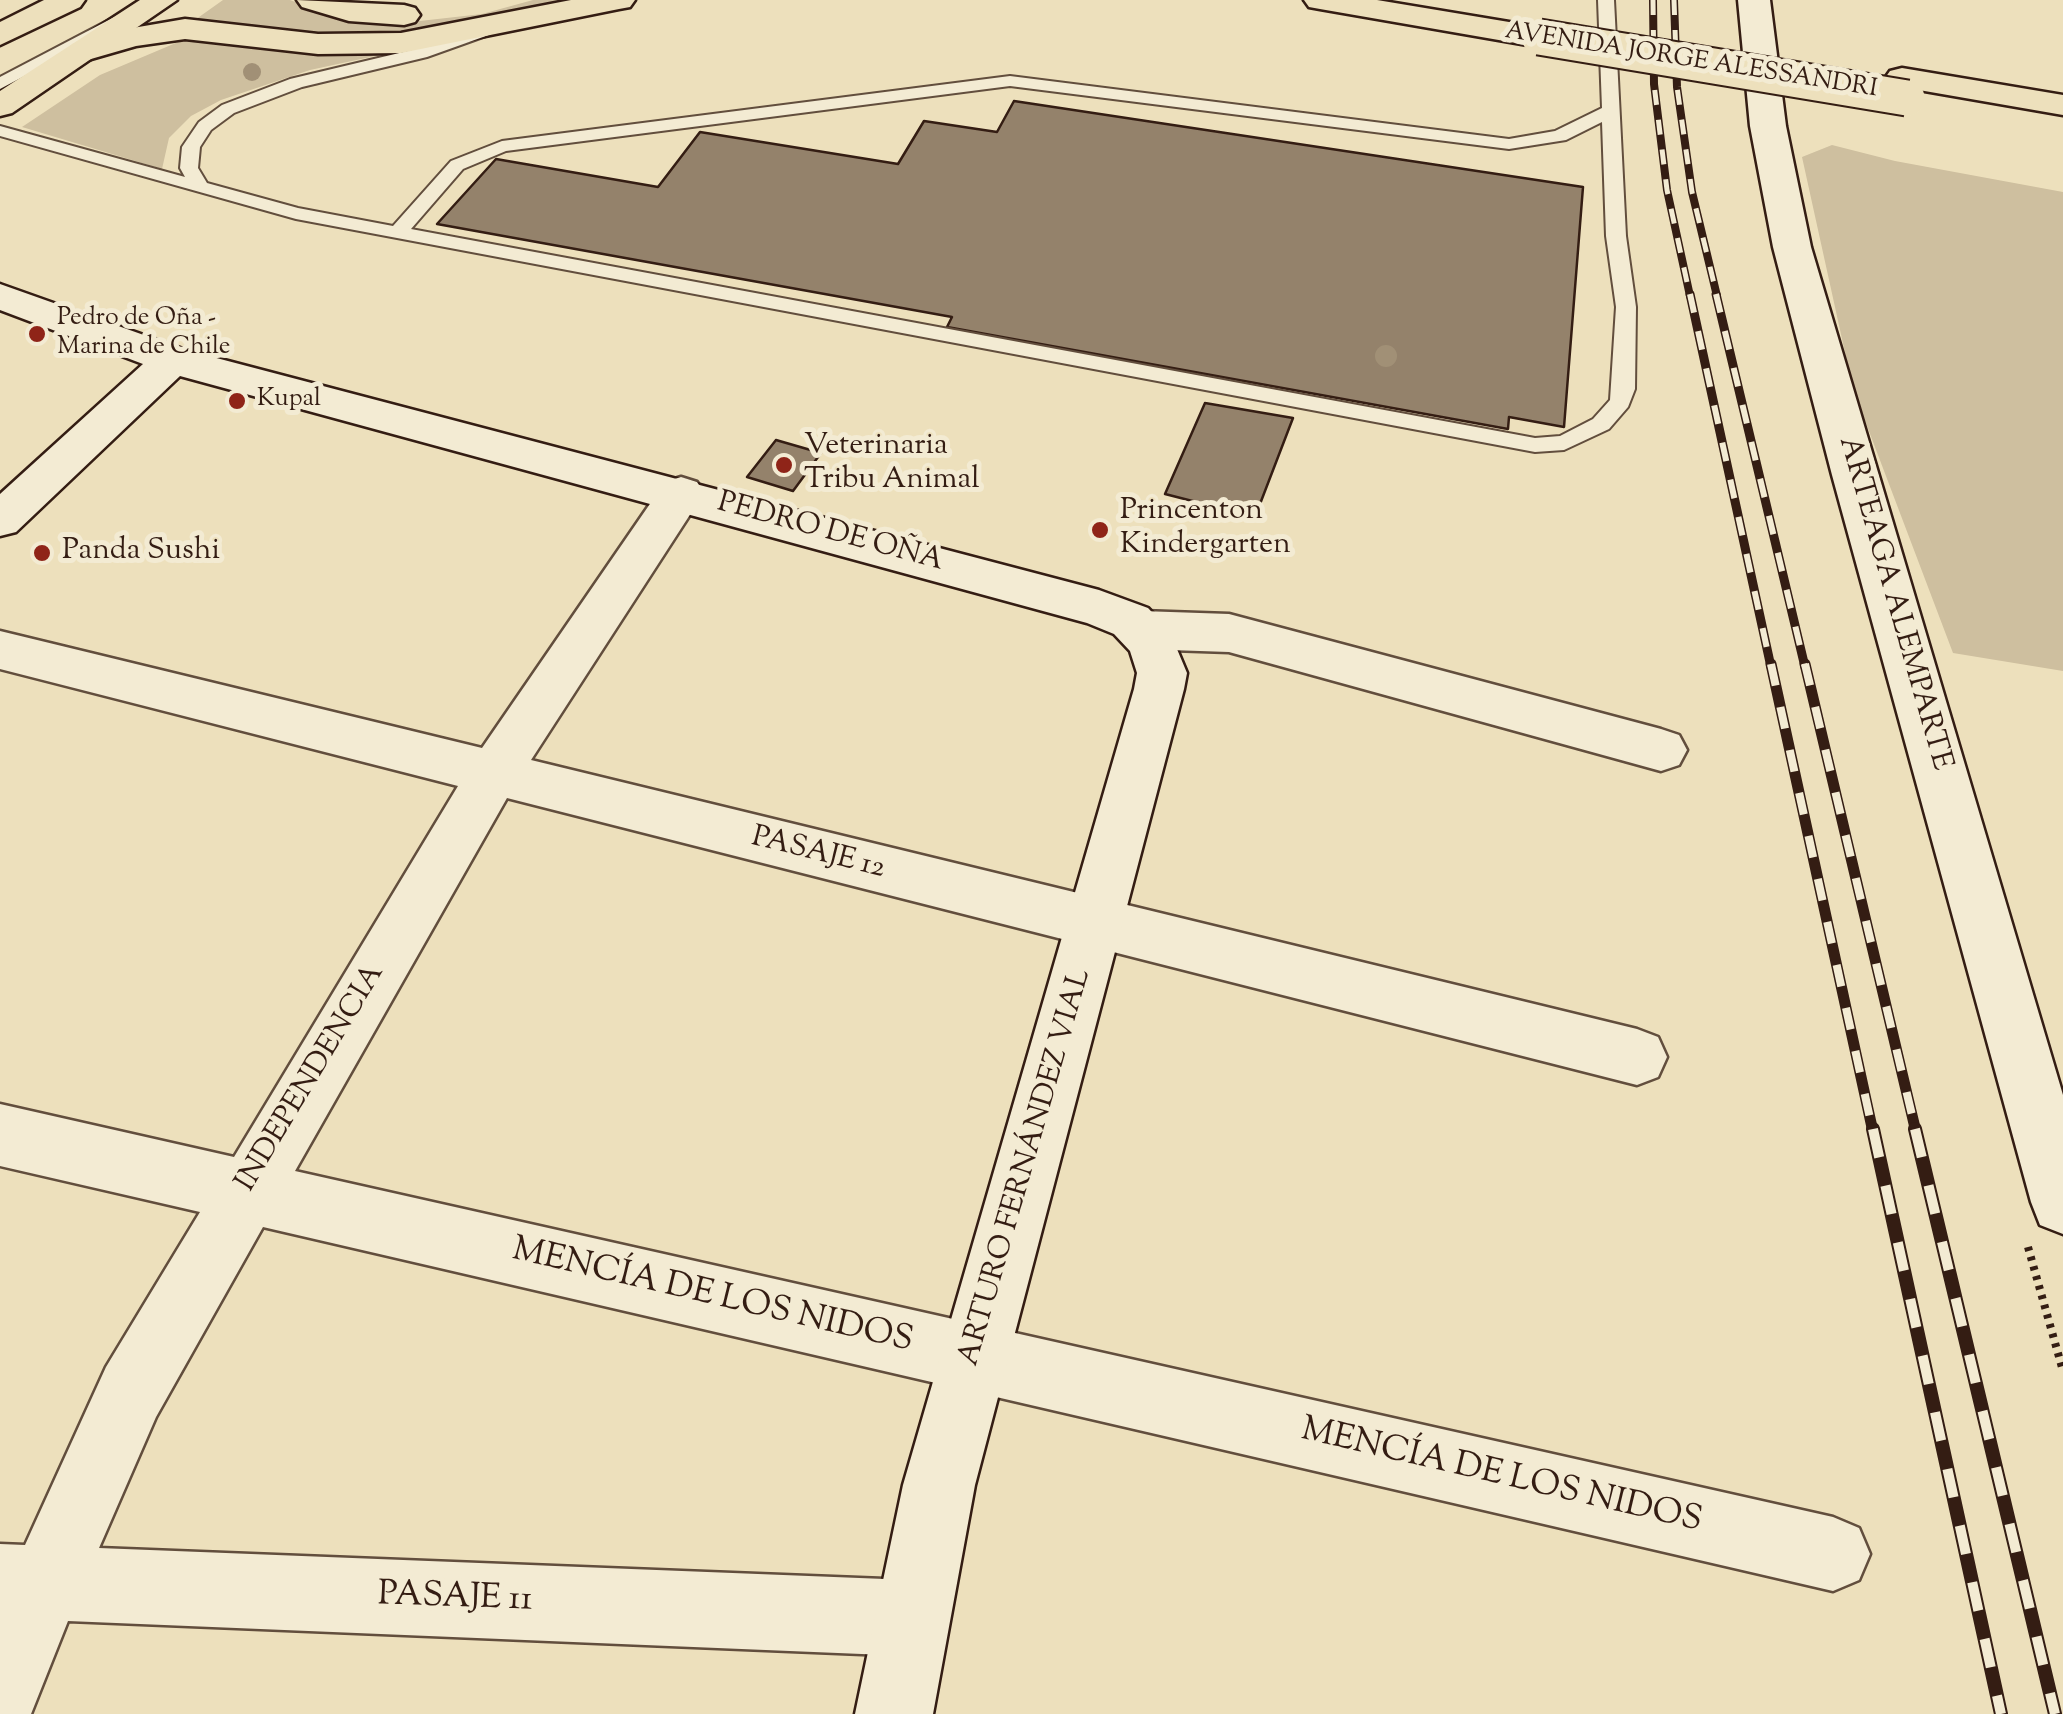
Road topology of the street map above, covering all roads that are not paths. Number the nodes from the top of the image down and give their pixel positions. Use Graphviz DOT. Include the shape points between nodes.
graph roads {
  1 [pos="69,0"];
  2 [pos="113,0"];
  3 [pos="160,0"];
  4 [pos="314,0"];
  5 [pos="619,0"];
  6 [pos="1320,0"];
  7 [pos="1425,0"];
  8 [pos="1606,0"];
  9 [pos="1754,0"];
  10 [pos="501,13"];
  11 [pos="1539,28"];
  12 [pos="0,35"];
  13 [pos="84,51"];
  14 [pos="0,67"];
  15 [pos="0,84"];
  16 [pos="1904,88"];
  17 [pos="2063,105"];
  18 [pos="0,106"];
  19 [pos="1608,112"];
  20 [pos="2063,124"];
  21 [pos="0,131"];
  22 [pos="200,187"];
  23 [pos="398,232"];
  24 [pos="0,296"];
  25 [pos="172,360"];
  26 [pos="682,493"];
  27 [pos="0,520"];
  28 [pos="1141,630"];
  29 [pos="0,650"];
  30 [pos="1661,750"];
  31 [pos="493,774"];
  32 [pos="1096,924"];
  33 [pos="1637,1057"];
  34 [pos="0,1135"];
  35 [pos="244,1194"];
  36 [pos="2063,1202"];
  37 [pos="974,1356"];
  38 [pos="1833,1554"];
  39 [pos="22,1582"];
  40 [pos="910,1618"];
  41 [pos="0,1695"];
  42 [pos="894,1714"];
  1 -- 12 [label="main road"];
  2 -- 14 [label="main road"];
  3 -- 13 [label="main road"];
  3 -- 15 [label="lane"];
  4 -- 10 [label="main road" via="392,16"];
  5 -- 10 [label="main road"];
  6 -- 11 [label="main road, AVENIDA JORGE ALESSANDRI"];
  7 -- 11 [label="main road, AVENIDA JORGE ALESSANDRI"];
  8 -- 19 [label="lane"];
  9 -- 36 [label="street, ARTEAGA ALEMPARTE" via="1768,126 1792,247"];
  10 -- 13 [label="main road" via="401,43 346,46 185,29"];
  10 -- 22 [label="lane" via="421,53 296,83 228,109 191,146 189,168"];
  11 -- 16 [label="main road, AVENIDA JORGE ALESSANDRI, bridge"];
  13 -- 18 [label="main road"];
  16 -- 17 [label="main road, AVENIDA JORGE ALESSANDRI"];
  16 -- 20 [label="main road, AVENIDA JORGE ALESSANDRI"];
  19 -- 23 [label="lane" via="1560,136 1509,144 1010,80 974,83 502,146 457,166"];
  19 -- 23 [label="lane" via="1626,308 1624,389 1601,424 1564,443 1534,445"];
  21 -- 22 [label="lane"];
  22 -- 23 [label="lane"];
  24 -- 25 [label="street, PEDRO DE OÑA"];
  25 -- 26 [label="street, PEDRO DE OÑA"];
  25 -- 27 [label="street"];
  26 -- 28 [label="street, PEDRO DE OÑA" via="1099,608"];
  26 -- 31 [label="street, INDEPENDENCIA"];
  28 -- 30 [label="street, PEDRO DE OÑA" via="1229,633"];
  28 -- 32 [label="street, ARTURO FERNÁNDEZ VIAL" via="1162,672"];
  29 -- 31 [label="street, PASAJE 12"];
  31 -- 32 [label="street, PASAJE 12"];
  31 -- 35 [label="street, INDEPENDENCIA"];
  32 -- 33 [label="street, PASAJE 12"];
  32 -- 37 [label="street, ARTURO FERNÁNDEZ VIAL"];
  34 -- 35 [label="street, MENCÍA DE LOS NIDOS"];
  35 -- 37 [label="street, MENCÍA DE LOS NIDOS"];
  35 -- 39 [label="street, INDEPENDENCIA"];
  37 -- 38 [label="street, MENCÍA DE LOS NIDOS"];
  37 -- 40 [label="street, ARTURO FERNÁNDEZ VIAL"];
  39 -- 40 [label="street, PASAJE 11"];
  39 -- 41 [label="street, INDEPENDENCIA"];
  40 -- 42 [label="street, ARTURO FERNÁNDEZ VIAL"];
}
